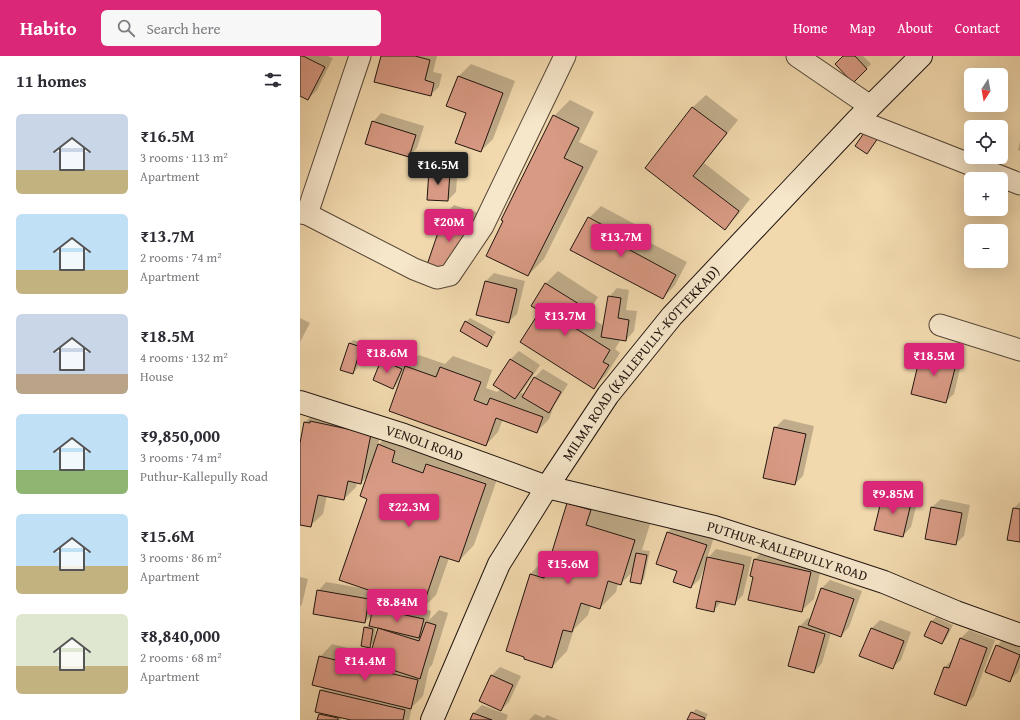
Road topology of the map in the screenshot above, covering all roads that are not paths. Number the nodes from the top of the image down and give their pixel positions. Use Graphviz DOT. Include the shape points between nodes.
graph roads {
  1 [pos="360,56"];
  2 [pos="565,56"];
  3 [pos="797,56"];
  4 [pos="921,56"];
  5 [pos="863,113"];
  6 [pos="1020,184"];
  7 [pos="304,213"];
  8 [pos="940,325"];
  9 [pos="1020,350"];
  10 [pos="300,402"];
  11 [pos="547,487"];
  12 [pos="1020,635"];
  13 [pos="432,720"];
  1 -- 7 [label="street"];
  2 -- 7 [label="street" via="483,226 450,275 438,278 414,269"];
  3 -- 5 [label="street"];
  4 -- 5 [label="main road, MILMA ROAD (KALLEPULLY-KOTTEKKAD)"];
  5 -- 6 [label="street"];
  5 -- 11 [label="main road, MILMA ROAD (KALLEPULLY-KOTTEKKAD)" via="672,316 608,395"];
  8 -- 9 [label="street"];
  10 -- 11 [label="main road, VENOLI ROAD" via="404,435"];
  11 -- 12 [label="main road, PUTHUR-KALLEPULLY ROAD" via="714,528 811,558 884,582"];
  11 -- 13 [label="main road, MILMA ROAD (KALLEPULLY-KOTTEKKAD)" via="499,564"];
}
